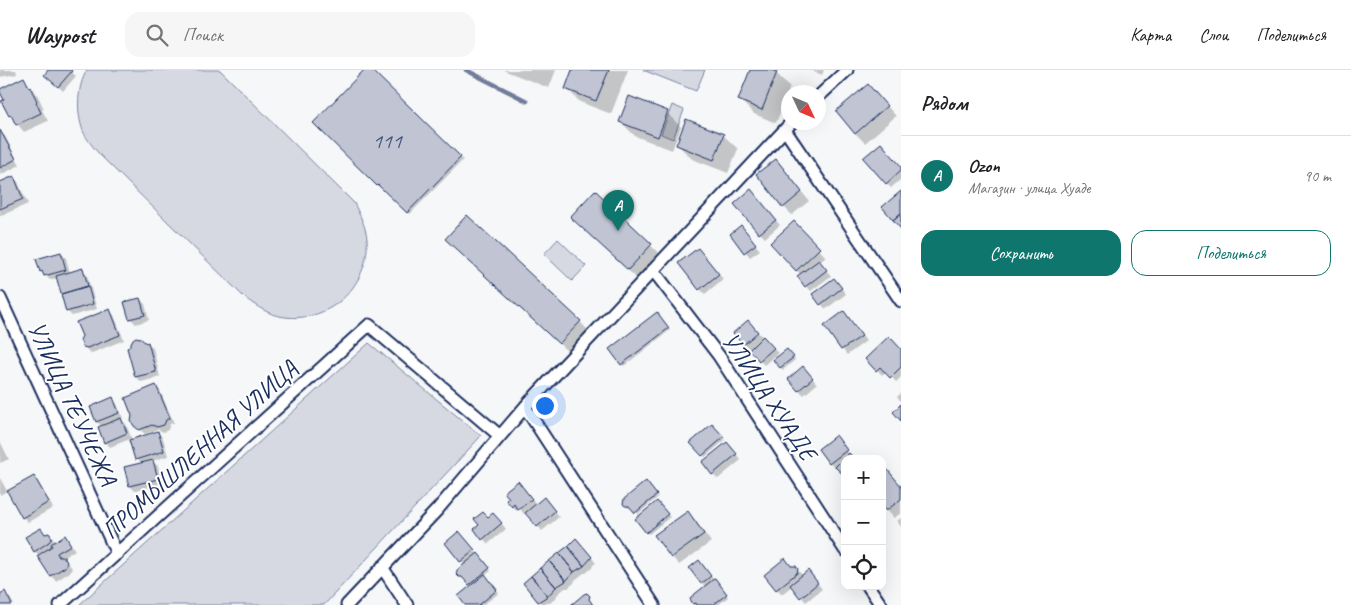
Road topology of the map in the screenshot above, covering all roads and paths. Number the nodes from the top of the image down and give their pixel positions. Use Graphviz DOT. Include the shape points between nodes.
graph roads {
  1 [pos="847,70"];
  2 [pos="826,90"];
  3 [pos="784,130"];
  4 [pos="791,130"];
  5 [pos="653,270"];
  6 [pos="0,298"];
  7 [pos="901,301"];
  8 [pos="525,407"];
  9 [pos="500,436"];
  10 [pos="842,545"];
  11 [pos="117,554"];
  12 [pos="382,567"];
  13 [pos="871,590"];
  14 [pos="60,605"];
  15 [pos="347,605"];
  16 [pos="407,605"];
  17 [pos="654,605"];
  18 [pos="881,605"];
  1 -- 2 [label="street"];
  3 -- 5 [label="street"];
  4 -- 7 [label="street"];
  5 -- 8 [label="street"];
  5 -- 10 [label="street, УЛИЦА ХУАДЕ" via="719,356"];
  6 -- 11 [label="street, УЛИЦА ТЕУЧЕЖА"];
  8 -- 9 [label="street"];
  8 -- 17 [label="street"];
  9 -- 11 [label="street, ПРОМЫШЛЕННАЯ УЛИЦА" via="369,325"];
  9 -- 12 [label="street" via="437,510"];
  11 -- 14 [label="street, ПРОМЫШЛЕННАЯ УЛИЦА"];
  12 -- 15 [label="street"];
  12 -- 16 [label="street"];
  13 -- 18 [label="street"];
}
